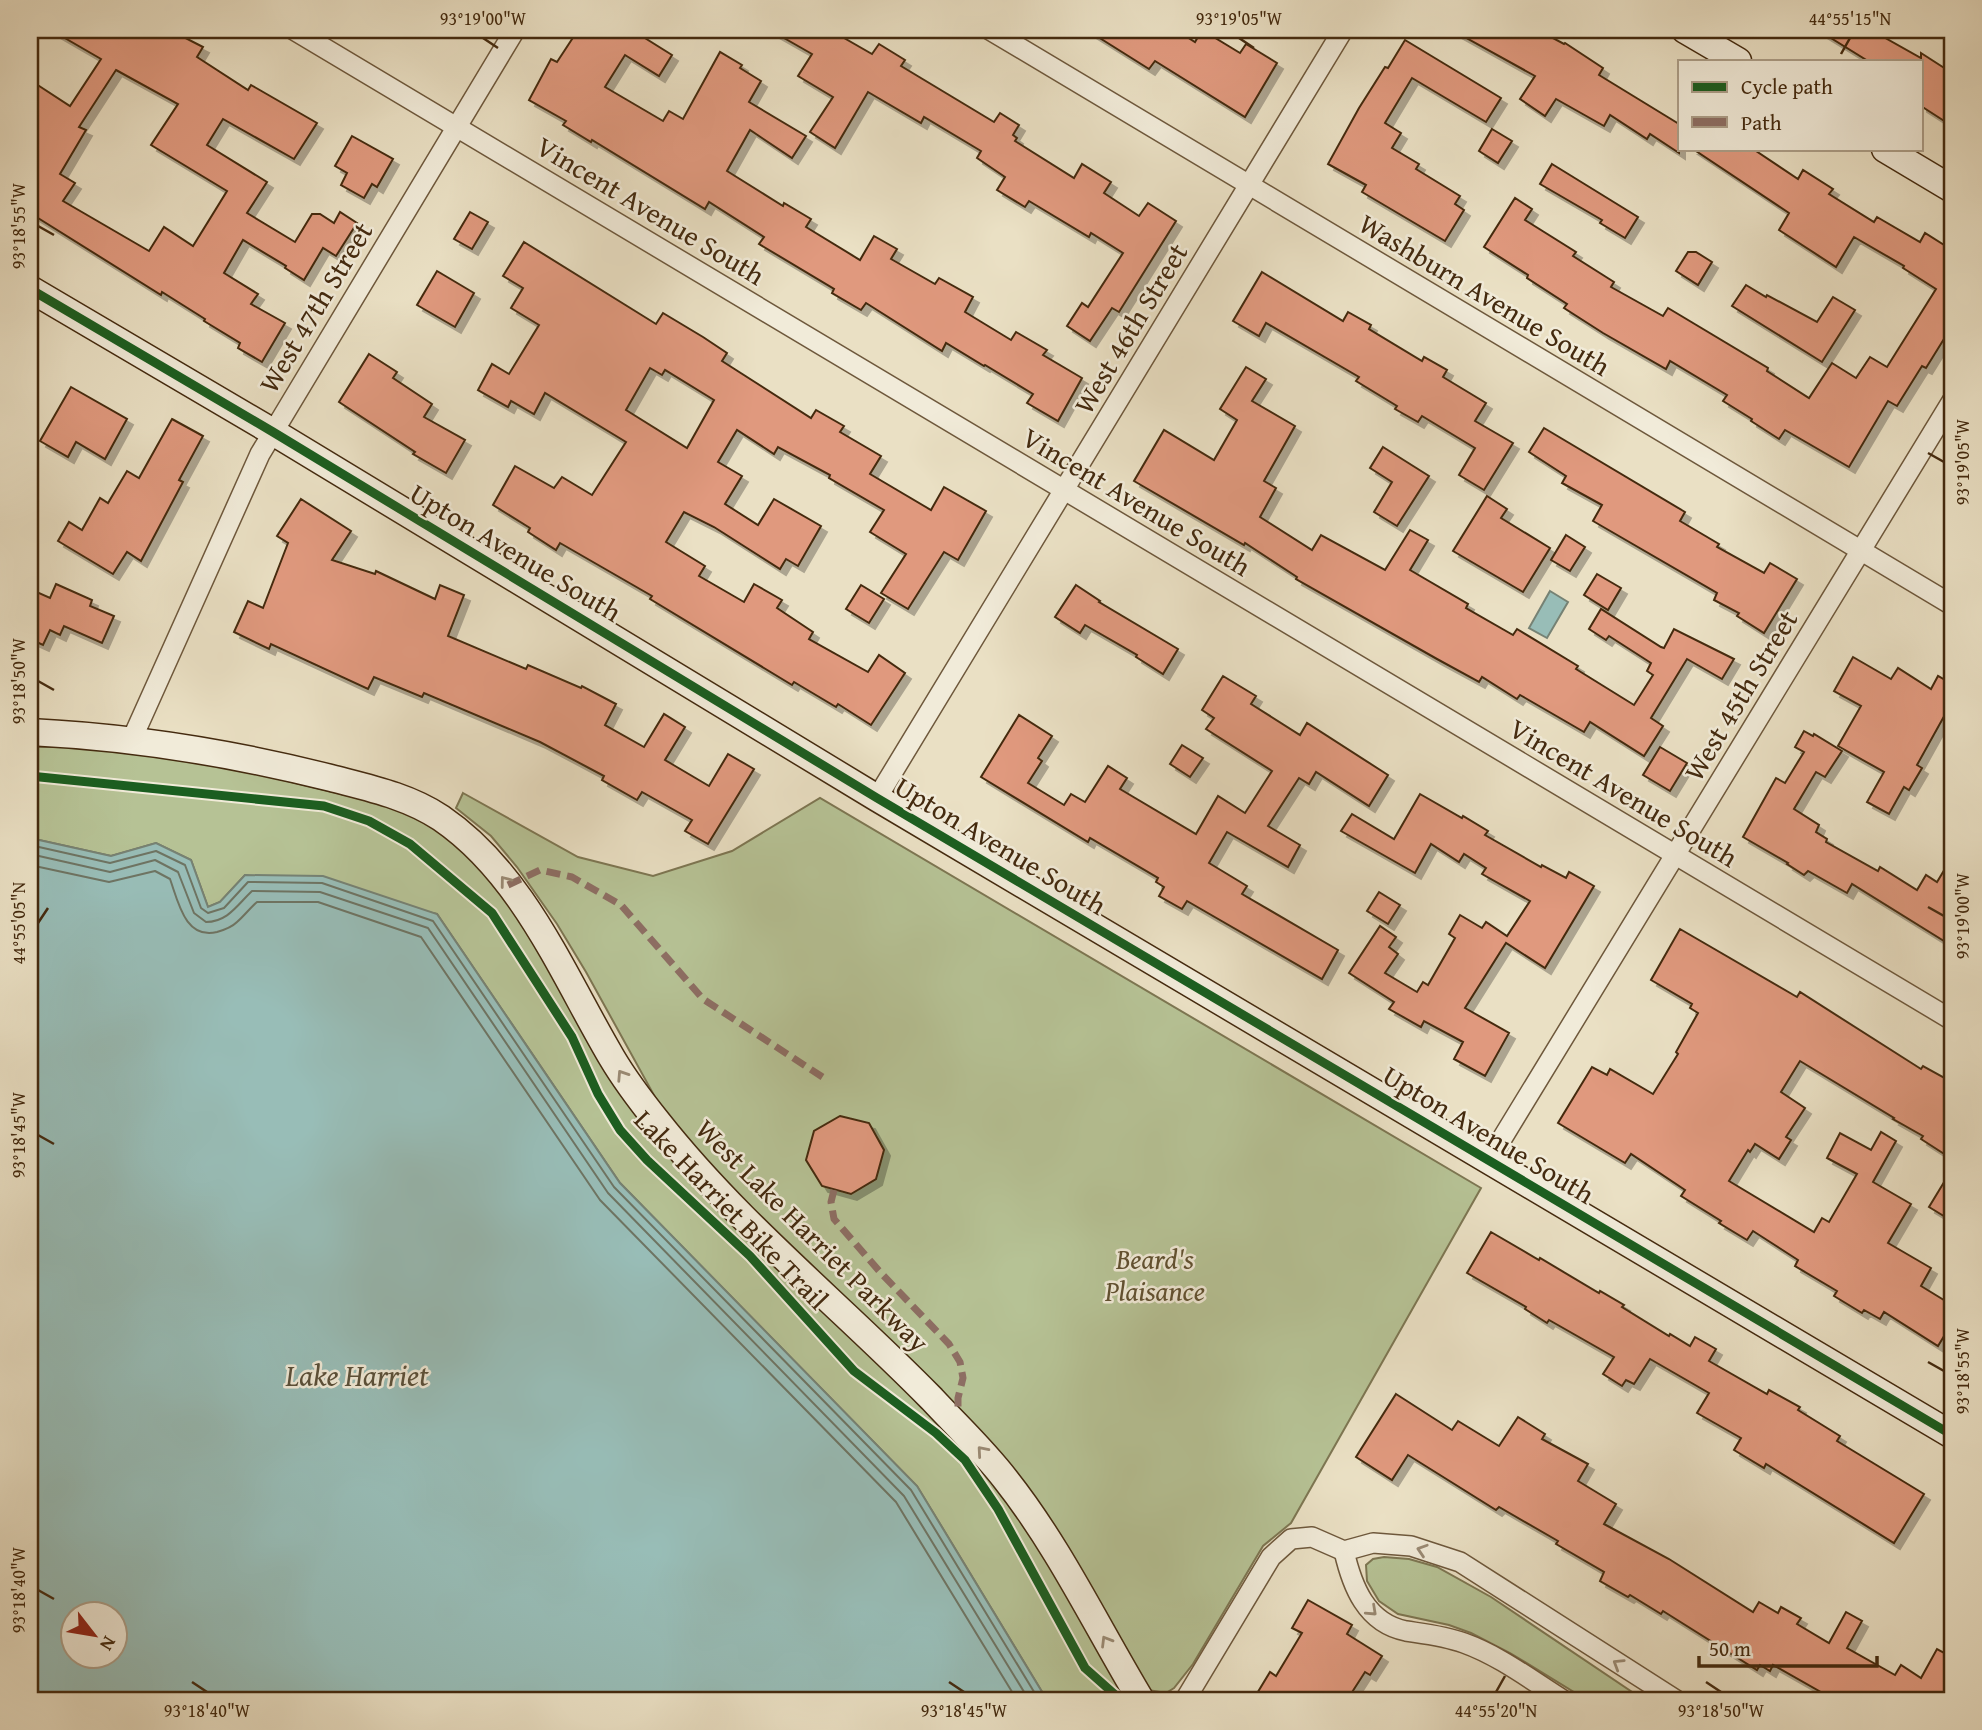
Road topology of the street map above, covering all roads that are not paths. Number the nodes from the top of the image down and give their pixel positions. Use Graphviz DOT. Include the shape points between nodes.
graph roads {
  1 [pos="294,30"];
  2 [pos="515,30"];
  3 [pos="990,30"];
  4 [pos="1343,30"];
  5 [pos="1685,30"];
  6 [pos="1736,60"];
  7 [pos="457,127"];
  8 [pos="1887,150"];
  9 [pos="1248,186"];
  10 [pos="1952,189"];
  11 [pos="30,289"];
  12 [pos="1952,401"];
  13 [pos="273,432"];
  14 [pos="1065,491"];
  15 [pos="1861,551"];
  16 [pos="1952,605"];
  17 [pos="30,732"];
  18 [pos="132,739"];
  19 [pos="877,798"];
  20 [pos="1675,855"];
  21 [pos="1952,1020"];
  22 [pos="1489,1160"];
  23 [pos="1952,1435"];
  24 [pos="1344,1551"];
  25 [pos="1140,1700"];
  26 [pos="1185,1700"];
  27 [pos="1563,1700"];
  28 [pos="1676,1700"];
  1 -- 7 [label="street, Vincent Avenue South"];
  2 -- 7 [label="street, West 47th Street"];
  3 -- 9 [label="street, Washburn Avenue South"];
  4 -- 9 [label="street, West 46th Street"];
  5 -- 6 [label="street"];
  7 -- 13 [label="street, West 47th Street"];
  7 -- 14 [label="street, Vincent Avenue South"];
  8 -- 10 [label="street"];
  9 -- 14 [label="street, West 46th Street"];
  9 -- 15 [label="street, Washburn Avenue South"];
  11 -- 13 [label="street, Upton Avenue South"];
  12 -- 15 [label="street, West 45th Street"];
  13 -- 18 [label="street, West 47th Street"];
  13 -- 19 [label="street, Upton Avenue South"];
  14 -- 19 [label="street, West 46th Street"];
  14 -- 20 [label="street, Vincent Avenue South"];
  15 -- 16 [label="street, Washburn Avenue South"];
  15 -- 20 [label="street, West 45th Street"];
  17 -- 18 [label="street, West Lake Harriet Parkway"];
  25 -- 18 [label="street, West Lake Harriet Parkway, one-way" via="1049,1542 1007,1481 968,1436 688,1159 625,1080 543,934 476,846 440,817 397,795 307,772"];
  19 -- 22 [label="street, Upton Avenue South"];
  20 -- 21 [label="street, Vincent Avenue South"];
  20 -- 22 [label="street, West 45th Street"];
  22 -- 23 [label="street, Upton Avenue South"];
  24 -- 26 [label="street" via="1312,1537 1291,1539 1271,1557"];
  24 -- 27 [label="street, one-way" via="1361,1601 1378,1618 1404,1630 1475,1648"];
  28 -- 24 [label="street, one-way" via="1460,1562 1411,1546 1373,1543"];
}
